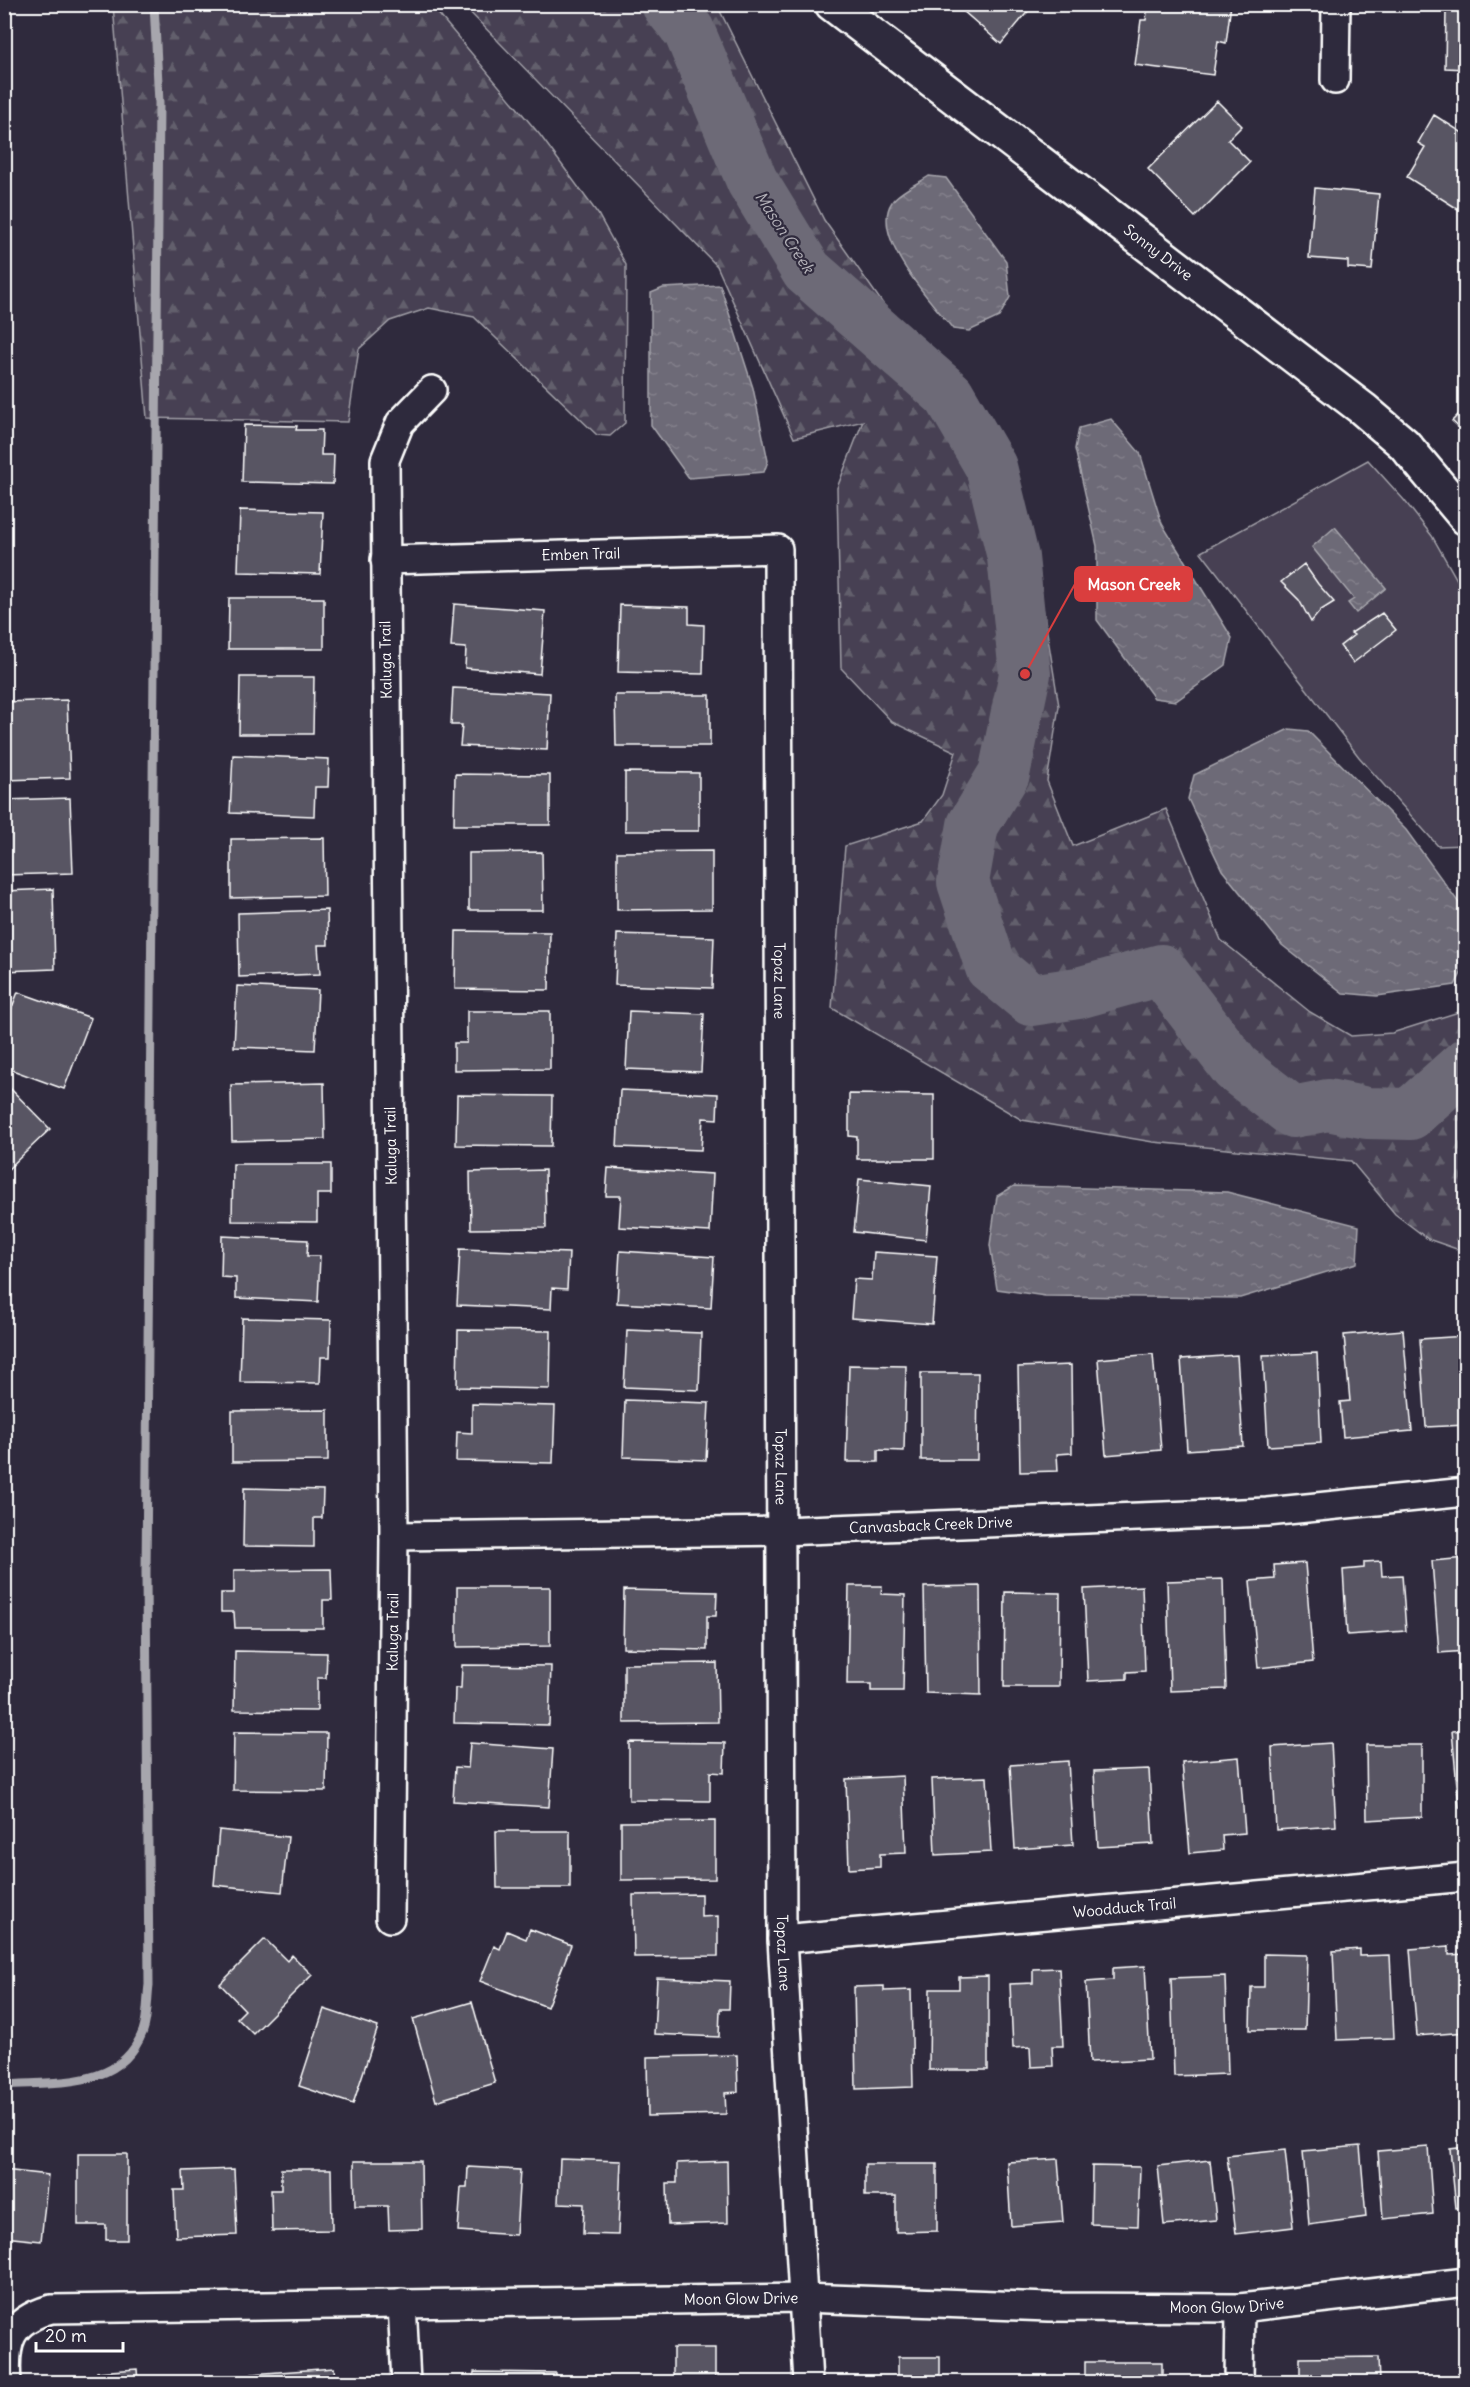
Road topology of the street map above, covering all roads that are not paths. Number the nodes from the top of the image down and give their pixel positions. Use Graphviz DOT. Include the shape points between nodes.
graph roads {
  1 [pos="1336,4"];
  2 [pos="839,6"];
  3 [pos="1335,80"];
  4 [pos="432,390"];
  5 [pos="1466,518"];
  6 [pos="778,549"];
  7 [pos="385,560"];
  8 [pos="1466,1492"];
  9 [pos="781,1531"];
  10 [pos="394,1536"];
  11 [pos="1466,1877"];
  12 [pos="390,1918"];
  13 [pos="782,1939"];
  14 [pos="1466,2282"];
  15 [pos="803,2298"];
  16 [pos="402,2302"];
  17 [pos="1239,2308"];
  18 [pos="7,2382"];
  19 [pos="406,2382"];
  20 [pos="808,2382"];
  21 [pos="1239,2382"];
  1 -- 3 [label="street"];
  2 -- 5 [label="street, Sonny Drive" via="1363,409 1404,444"];
  4 -- 7 [label="street, Kaluga Trail" via="400,423 385,460"];
  6 -- 7 [label="street, Emben Trail"];
  6 -- 9 [label="street, Topaz Lane"];
  7 -- 10 [label="street, Kaluga Trail"];
  8 -- 9 [label="street, Canvasback Creek Drive" via="1267,1512"];
  9 -- 10 [label="street, Canvasback Creek Drive"];
  9 -- 13 [label="street, Topaz Lane"];
  10 -- 12 [label="street, Kaluga Trail"];
  11 -- 13 [label="street, Woodduck Trail"];
  13 -- 15 [label="street, Topaz Lane"];
  14 -- 17 [label="street, Moon Glow Drive"];
  15 -- 16 [label="street, Moon Glow Drive"];
  15 -- 17 [label="street, Moon Glow Drive" via="1049,2307"];
  15 -- 20 [label="street, Topaz Lane"];
  16 -- 18 [label="street, Moon Glow Drive" via="51,2309 33,2314 18,2325 7,2347"];
  16 -- 19 [label="street"];
  17 -- 21 [label="street"];
}
